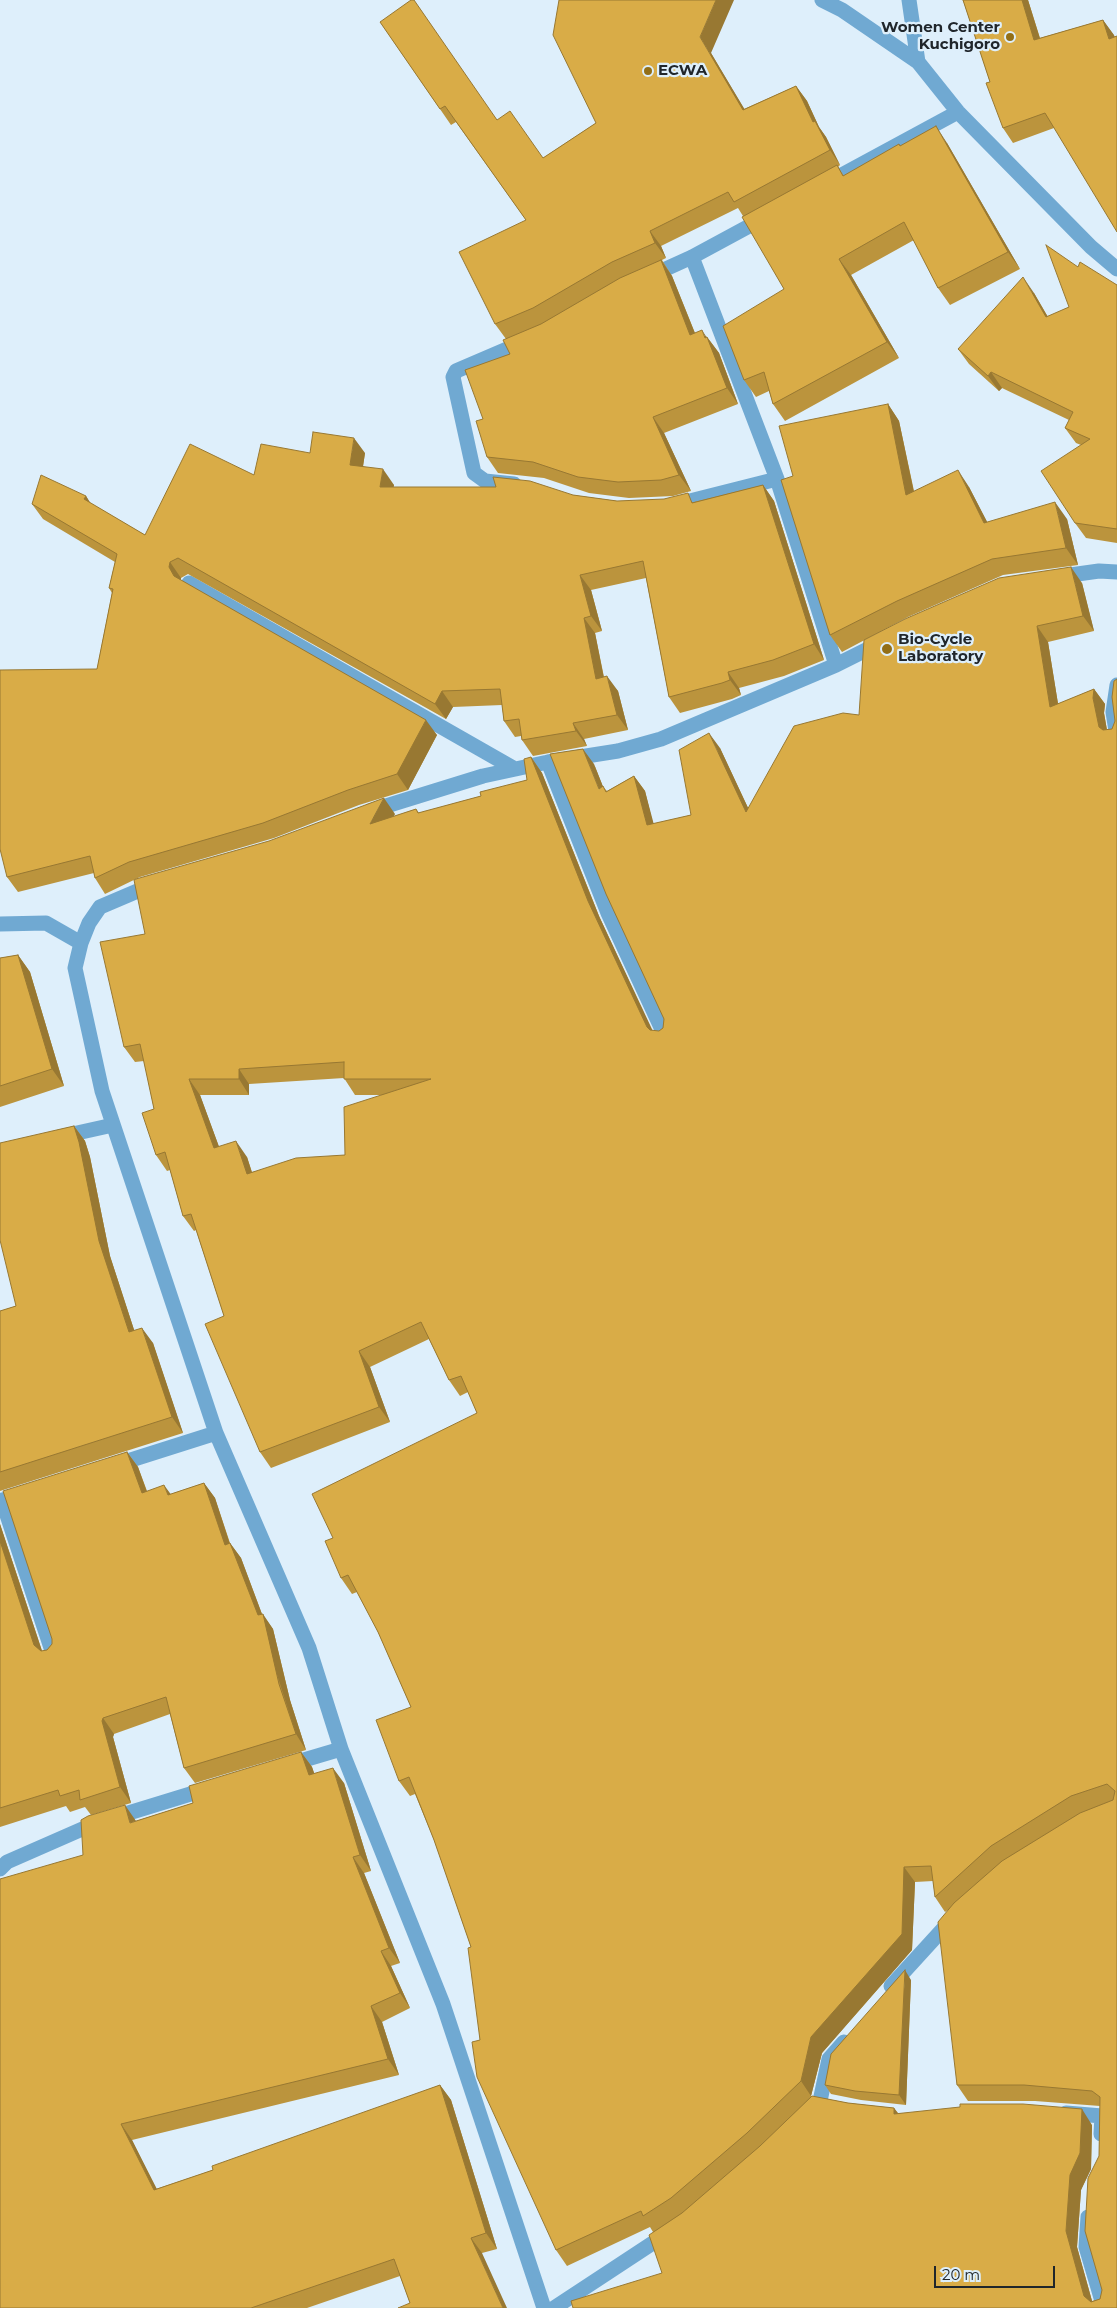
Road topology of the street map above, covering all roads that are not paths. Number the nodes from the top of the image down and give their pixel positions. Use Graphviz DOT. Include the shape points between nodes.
graph roads {
  1 [pos="822,0"];
  2 [pos="909,0"];
  3 [pos="918,62"];
  4 [pos="958,112"];
  5 [pos="812,192"];
  6 [pos="778,210"];
  7 [pos="692,257"];
  8 [pos="1117,269"];
  9 [pos="636,282"];
  10 [pos="540,335"];
  11 [pos="777,479"];
  12 [pos="534,486"];
  13 [pos="656,506"];
  14 [pos="1117,572"];
  15 [pos="1040,579"];
  16 [pos="189,584"];
  17 [pos="895,635"];
  18 [pos="836,665"];
  19 [pos="1117,685"];
  20 [pos="1117,737"];
  21 [pos="548,762"];
  22 [pos="515,769"];
  23 [pos="353,817"];
  24 [pos="171,879"];
  25 [pos="0,924"];
  26 [pos="81,943"];
  27 [pos="666,1038"];
  28 [pos="113,1125"];
  29 [pos="47,1140"];
  30 [pos="216,1433"];
  31 [pos="95,1471"];
  32 [pos="40,1488"];
  33 [pos="1,1500"];
  34 [pos="54,1657"];
  35 [pos="341,1749"];
  36 [pos="276,1768"];
  37 [pos="221,1785"];
  38 [pos="0,1869"];
  39 [pos="965,1906"];
  40 [pos="883,1997"];
  41 [pos="853,2032"];
  42 [pos="820,2101"];
  43 [pos="836,2104"];
  44 [pos="1054,2112"];
  45 [pos="799,2122"];
  46 [pos="1100,2153"];
  47 [pos="1089,2200"];
  48 [pos="679,2226"];
  49 [pos="544,2308"];
  50 [pos="554,2308"];
  51 [pos="1104,2308"];
  1 -- 3 [label="street"];
  2 -- 3 [label="street"];
  3 -- 4 [label="street"];
  4 -- 5 [label="street"];
  4 -- 8 [label="street" via="1091,247"];
  6 -- 7 [label="street"];
  7 -- 9 [label="street"];
  7 -- 11 [label="street"];
  10 -- 12 [label="street" via="456,371 453,376 474,473 484,481"];
  11 -- 13 [label="street" via="674,505"];
  11 -- 18 [label="street"];
  14 -- 15 [label="street" via="1099,571"];
  16 -- 22 [label="street"];
  17 -- 18 [label="street"];
  18 -- 21 [label="street" via="662,739 618,751"];
  19 -- 20 [label="street" via="1113,712"];
  21 -- 22 [label="street"];
  21 -- 27 [label="street" via="608,913"];
  22 -- 23 [label="street" via="482,776"];
  24 -- 26 [label="street" via="143,886 100,907"];
  25 -- 26 [label="street" via="46,923"];
  26 -- 28 [label="street" via="75,968 102,1091"];
  28 -- 29 [label="street"];
  28 -- 30 [label="street"];
  30 -- 31 [label="street"];
  30 -- 35 [label="street" via="309,1648"];
  32 -- 33 [label="street"];
  33 -- 34 [label="street"];
  35 -- 36 [label="street"];
  35 -- 49 [label="street" via="443,2004"];
  37 -- 38 [label="street" via="96,1823 7,1862"];
  39 -- 40 [label="street"];
  41 -- 42 [label="street" via="829,2059"];
  42 -- 43 [label="street"];
  42 -- 45 [label="street"];
  44 -- 46 [label="street" via="1102,2116"];
  47 -- 51 [label="street" via="1086,2248"];
  48 -- 50 [label="street"];
}
